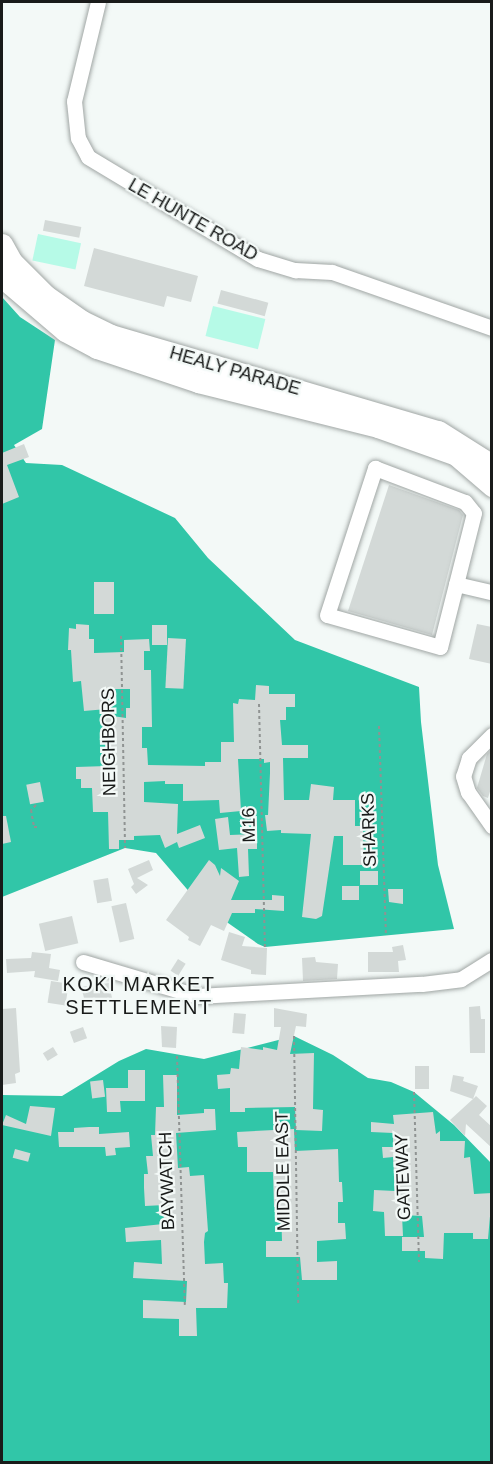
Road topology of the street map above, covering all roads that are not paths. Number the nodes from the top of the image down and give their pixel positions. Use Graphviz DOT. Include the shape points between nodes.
graph roads {
  1 [pos="98,2"];
  2 [pos="2,244"];
  3 [pos="2,274"];
  4 [pos="492,328"];
  5 [pos="492,465"];
  6 [pos="492,486"];
  7 [pos="456,584"];
  8 [pos="492,592"];
  9 [pos="492,735"];
  10 [pos="492,826"];
  11 [pos="492,960"];
  12 [pos="83,962"];
  1 -- 4 [label="street, LE HUNTE ROAD" via="74,100 78,138 88,157 258,259 295,270 333,272"];
  2 -- 5 [label="highway, HEALY PARADE" via="12,262 45,295 82,321 111,335 438,431"];
  3 -- 6 [label="highway, HEALY PARADE" via="65,331 97,348 198,382 378,427 456,455"];
  7 -- 7 [label="street" via="474,513 465,502 375,468 327,615 440,647"];
  7 -- 8 [label="street"];
  9 -- 10 [label="street" via="469,758 463,776 468,792"];
  11 -- 12 [label="street" via="461,979 422,984 196,996"];
}
